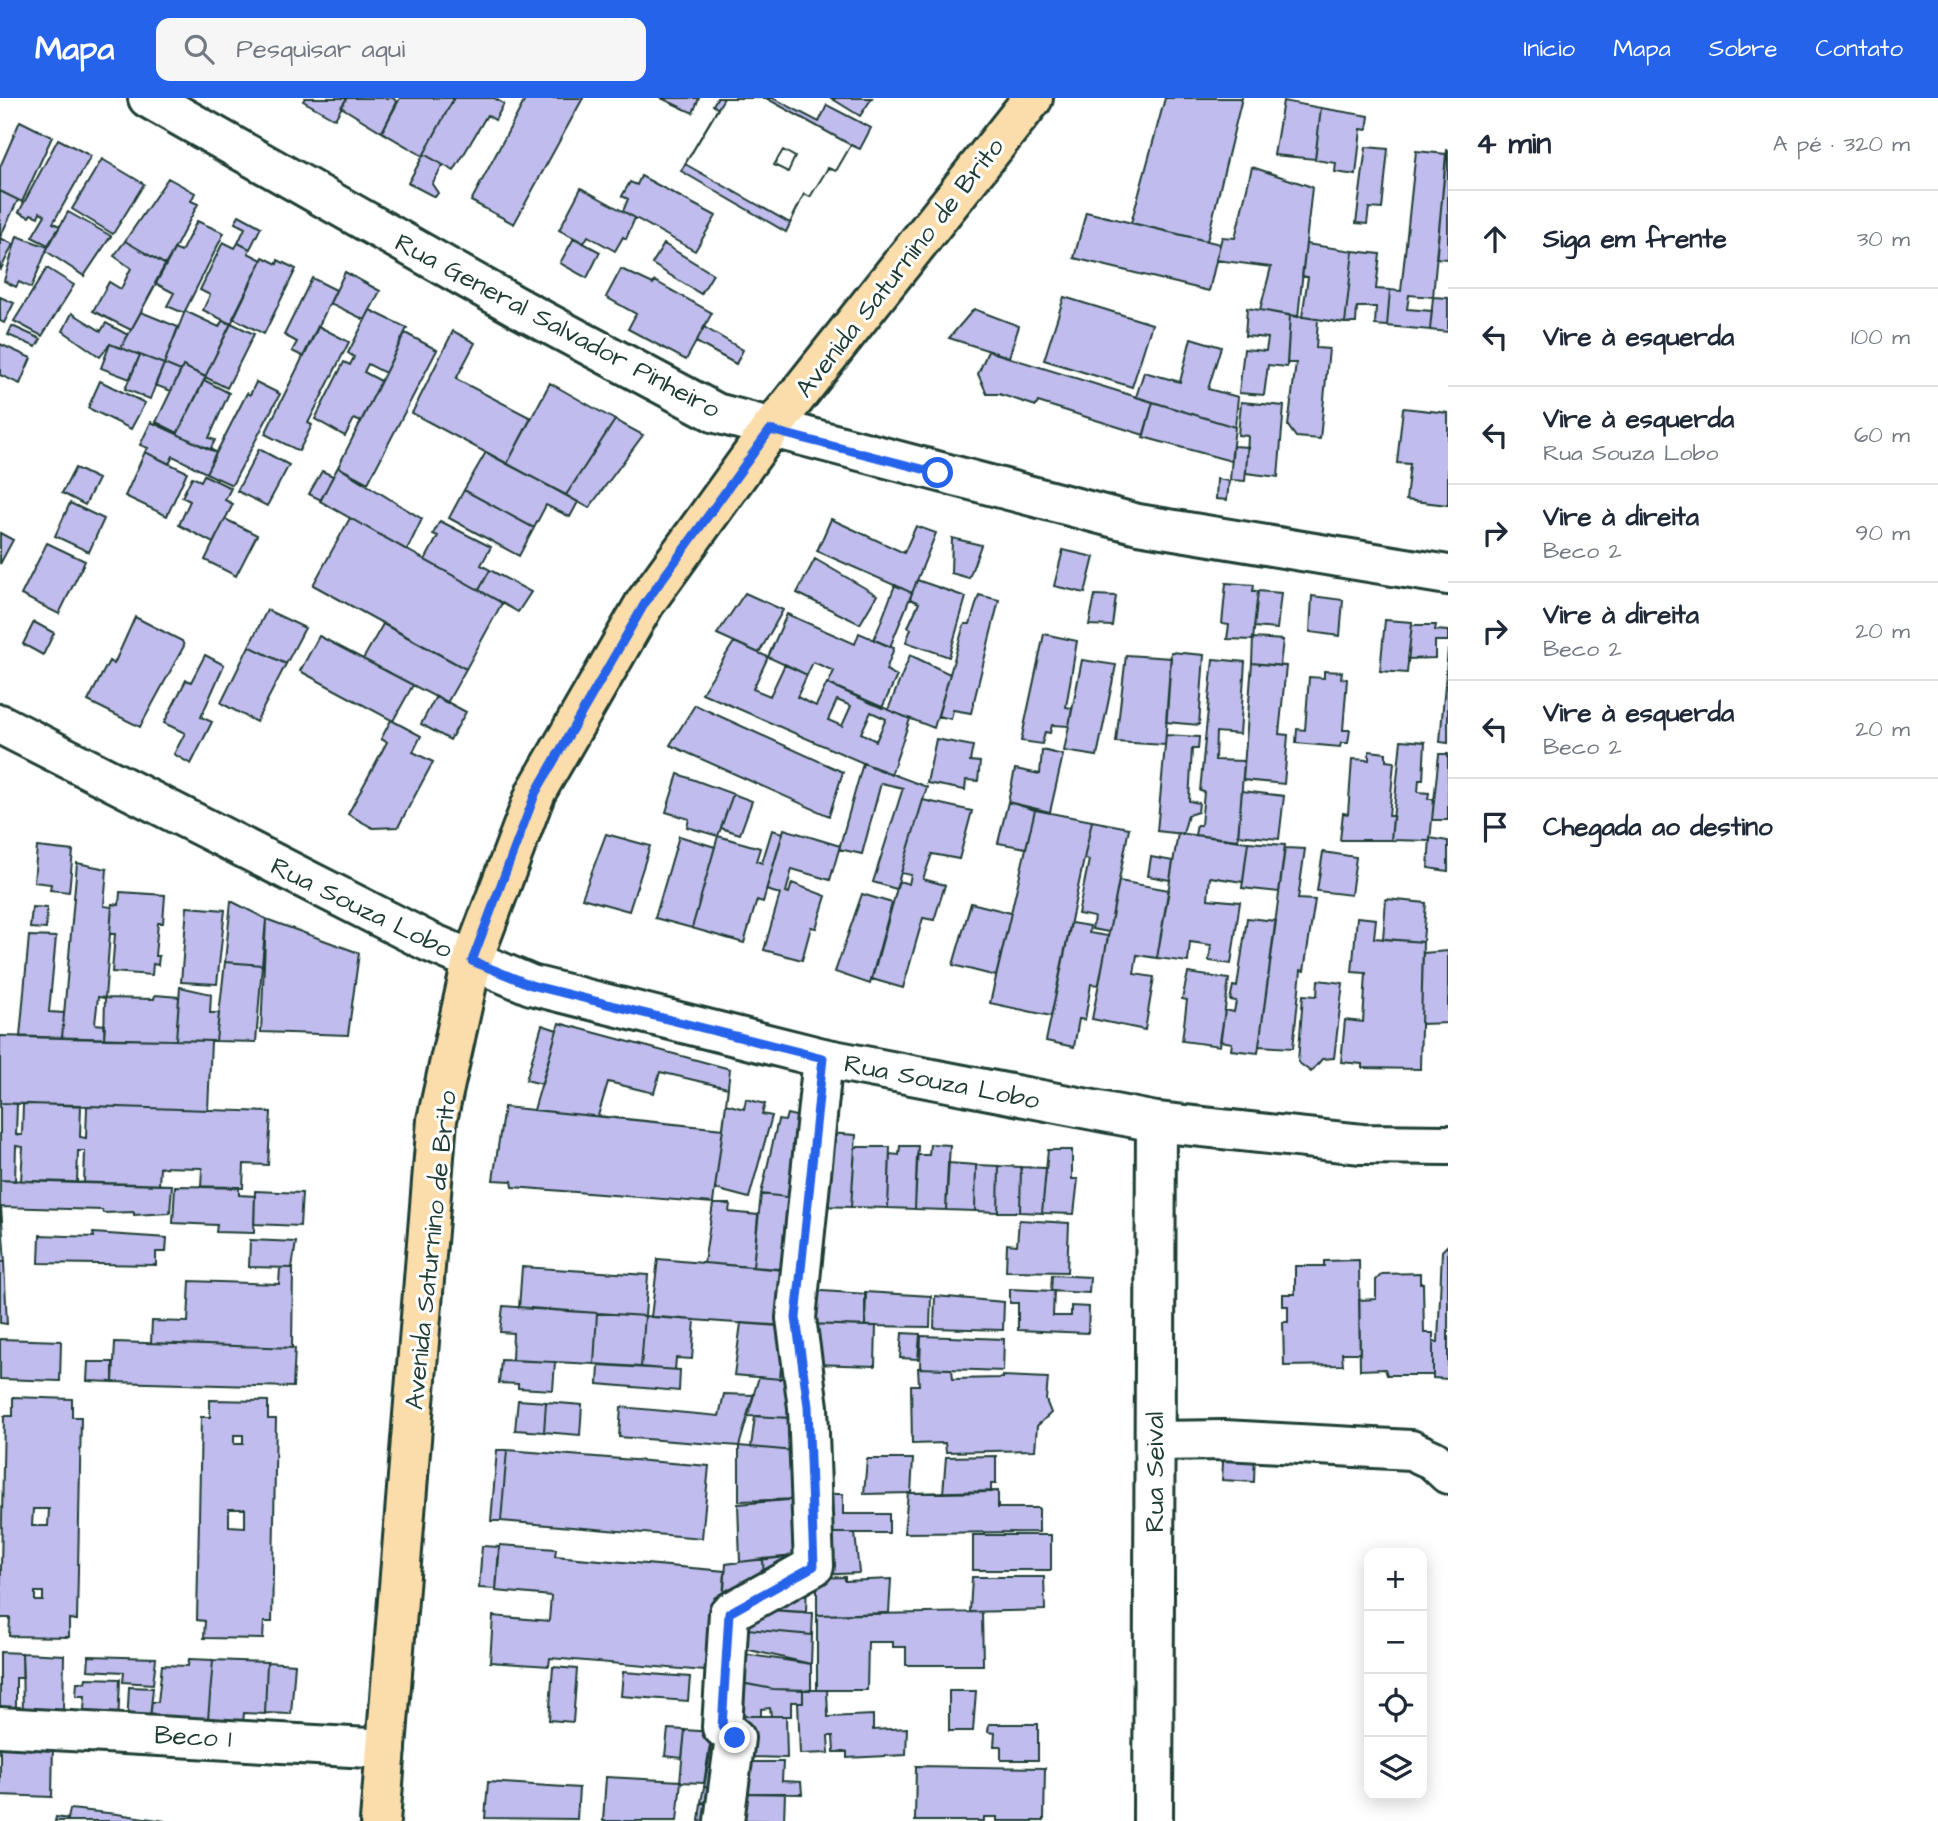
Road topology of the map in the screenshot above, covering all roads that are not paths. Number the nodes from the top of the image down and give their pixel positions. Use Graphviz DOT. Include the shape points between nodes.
graph roads {
  1 [pos="148,98"];
  2 [pos="1033,98"];
  3 [pos="770,430"];
  4 [pos="1448,575"];
  5 [pos="0,724"];
  6 [pos="472,961"];
  7 [pos="823,1058"];
  8 [pos="1156,1122"];
  9 [pos="1448,1145"];
  10 [pos="1154,1441"];
  11 [pos="1448,1474"];
  12 [pos="0,1727"];
  13 [pos="386,1749"];
  14 [pos="380,1821"];
  15 [pos="724,1821"];
  16 [pos="1153,1821"];
  1 -- 3 [label="street, Rua General Salvador Pinheiro" via="521,310 716,413"];
  2 -- 3 [label="main road, Avenida Saturnino de Brito"];
  3 -- 4 [label="street, Rua General Salvador Pinheiro" via="1139,524"];
  3 -- 6 [label="main road, Avenida Saturnino de Brito" via="645,603 536,792"];
  5 -- 6 [label="street, Rua Souza Lobo"];
  6 -- 7 [label="street, Rua Souza Lobo" via="531,985"];
  6 -- 13 [label="main road, Avenida Saturnino de Brito" via="437,1120"];
  7 -- 8 [label="street, Rua Souza Lobo"];
  7 -- 15 [label="street" via="796,1318 808,1406 814,1566 729,1613 722,1727 735,1738"];
  8 -- 9 [label="street, Rua Souza Lobo" via="1362,1144"];
  8 -- 10 [label="street, Rua Seival"];
  10 -- 11 [label="street" via="1411,1450 1433,1460"];
  10 -- 16 [label="street, Rua Seival"];
  12 -- 13 [label="street, Beco 1"];
  13 -- 14 [label="main road, Avenida Saturnino de Brito"];
}
